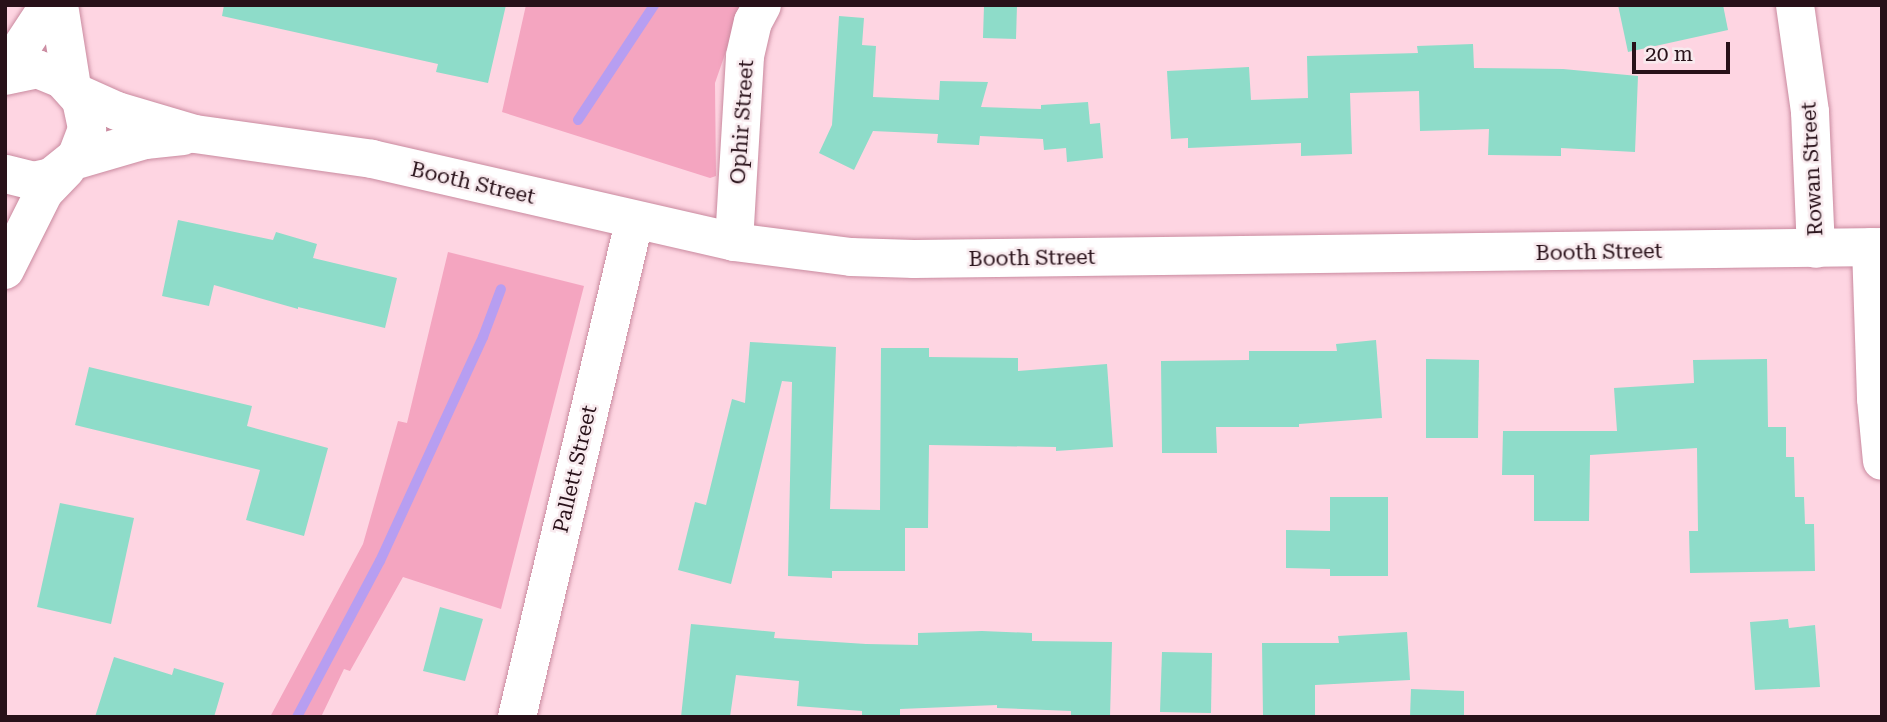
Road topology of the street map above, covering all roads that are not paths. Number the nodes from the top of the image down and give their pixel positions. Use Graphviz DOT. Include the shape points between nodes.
graph roads {
  1 [pos="49,5"];
  2 [pos="59,5"];
  3 [pos="762,5"];
  4 [pos="1795,5"];
  5 [pos="5,74"];
  6 [pos="74,90"];
  7 [pos="195,134"];
  8 [pos="69,165"];
  9 [pos="5,174"];
  10 [pos="634,222"];
  11 [pos="734,243"];
  12 [pos="1876,247"];
  13 [pos="1816,249"];
  14 [pos="5,270"];
  15 [pos="1882,461"];
  16 [pos="517,717"];
  1 -- 5 [label="street"];
  2 -- 6 [label="street"];
  3 -- 11 [label="street, Ophir Street" via="745,56"];
  4 -- 13 [label="street, Rowan Street" via="1810,112"];
  5 -- 6 [label="street, Booth Street" via="37,69 50,72"];
  6 -- 7 [label="street, Booth Street" via="117,111"];
  6 -- 8 [label="street" via="86,114 87,130"];
  7 -- 8 [label="street, Booth Street" via="145,140"];
  7 -- 10 [label="street, Booth Street" via="372,159"];
  8 -- 9 [label="street, Booth Street" via="34,181"];
  8 -- 14 [label="street" via="44,192"];
  10 -- 11 [label="street, Booth Street"];
  10 -- 16 [label="street, Pallett Street"];
  11 -- 13 [label="street, Booth Street" via="914,259"];
  12 -- 13 [label="street, Booth Street"];
  12 -- 15 [label="street" via="1876,399"];
}
